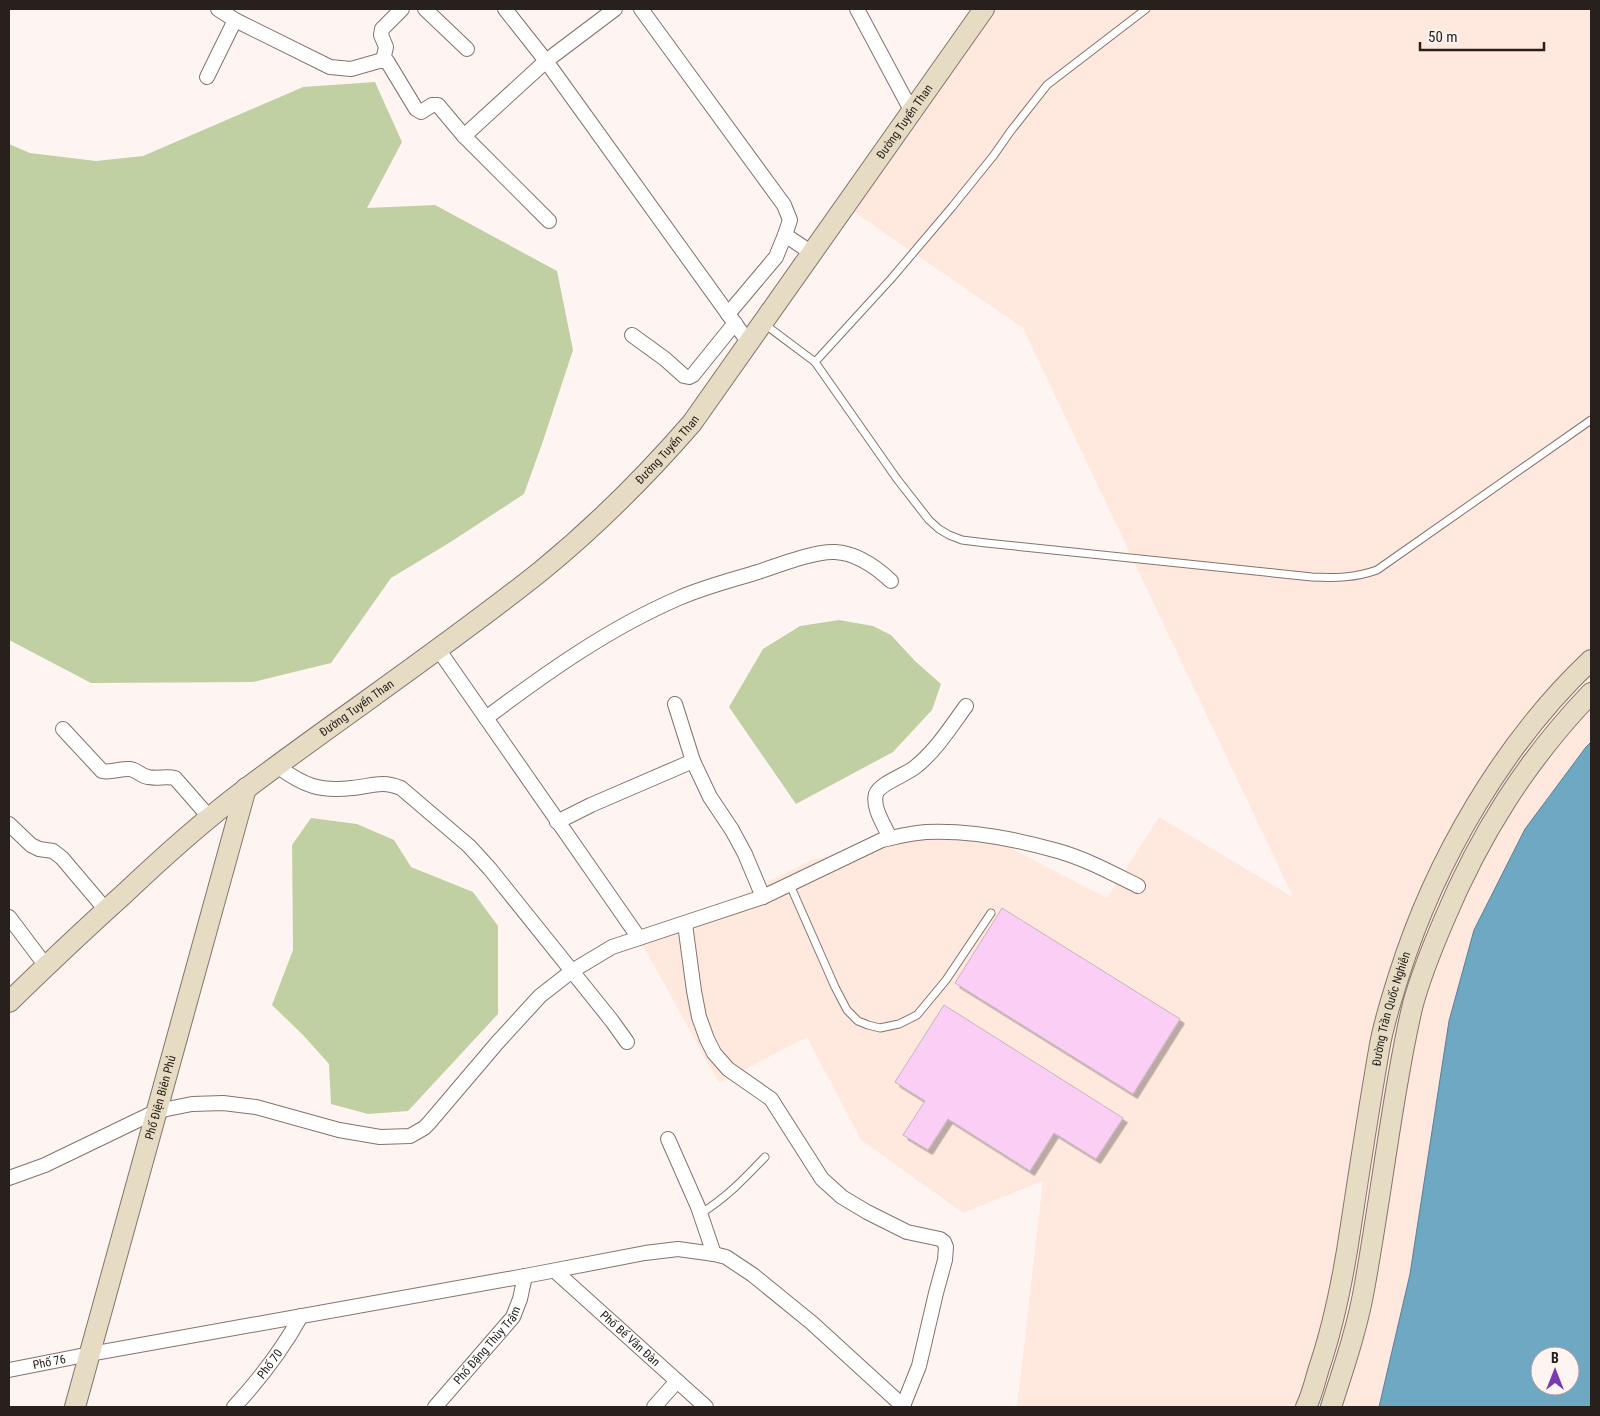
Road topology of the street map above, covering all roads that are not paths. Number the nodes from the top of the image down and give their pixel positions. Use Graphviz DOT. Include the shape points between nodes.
graph roads {
  1 [pos="218,9"];
  2 [pos="402,9"];
  3 [pos="425,9"];
  4 [pos="505,9"];
  5 [pos="615,9"];
  6 [pos="641,9"];
  7 [pos="857,9"];
  8 [pos="984,9"];
  9 [pos="1146,9"];
  10 [pos="236,20"];
  11 [pos="467,49"];
  12 [pos="383,60"];
  13 [pos="546,60"];
  14 [pos="208,77"];
  15 [pos="912,112"];
  16 [pos="464,136"];
  17 [pos="549,221"];
  18 [pos="785,235"];
  19 [pos="812,253"];
  20 [pos="732,318"];
  21 [pos="768,326"];
  22 [pos="632,335"];
  23 [pos="749,342"];
  24 [pos="816,362"];
  25 [pos="1591,420"];
  26 [pos="891,581"];
  27 [pos="438,649"];
  28 [pos="1591,660"];
  29 [pos="1591,693"];
  30 [pos="675,704"];
  31 [pos="966,706"];
  32 [pos="486,718"];
  33 [pos="63,729"];
  34 [pos="693,761"];
  35 [pos="277,766"];
  36 [pos="246,788"];
  37 [pos="210,818"];
  38 [pos="557,822"];
  39 [pos="9,824"];
  40 [pos="890,838"];
  41 [pos="790,885"];
  42 [pos="1138,886"];
  43 [pos="763,897"];
  44 [pos="106,910"];
  45 [pos="991,914"];
  46 [pos="9,917"];
  47 [pos="685,924"];
  48 [pos="639,938"];
  49 [pos="46,966"];
  50 [pos="572,971"];
  51 [pos="9,1002"];
  52 [pos="627,1042"];
  53 [pos="157,1112"];
  54 [pos="668,1139"];
  55 [pos="765,1157"];
  56 [pos="9,1178"];
  57 [pos="700,1214"];
  58 [pos="714,1254"];
  59 [pos="555,1271"];
  60 [pos="525,1276"];
  61 [pos="301,1316"];
  62 [pos="90,1354"];
  63 [pos="9,1370"];
  64 [pos="678,1381"];
  65 [pos="897,1405"];
  66 [pos="75,1407"];
  67 [pos="234,1407"];
  68 [pos="435,1407"];
  69 [pos="654,1407"];
  70 [pos="706,1407"];
  71 [pos="1306,1407"];
  72 [pos="1331,1407"];
  1 -- 10 [label="street"];
  2 -- 12 [label="street" via="382,29 386,47"];
  3 -- 11 [label="street"];
  4 -- 13 [label="street"];
  5 -- 13 [label="street"];
  6 -- 18 [label="street" via="784,205 790,220"];
  7 -- 15 [label="street"];
  8 -- 15 [label="street, Đường Tuyển Than"];
  9 -- 24 [label="lane" via="1047,85 952,207"];
  10 -- 12 [label="street" via="330,67 351,69"];
  10 -- 14 [label="street"];
  12 -- 16 [label="street" via="387,61 416,109 421,112 438,105"];
  13 -- 16 [label="street"];
  13 -- 20 [label="street"];
  15 -- 19 [label="street, Đường Tuyển Than"];
  16 -- 17 [label="street"];
  18 -- 19 [label="street"];
  18 -- 20 [label="street" via="776,257"];
  19 -- 21 [label="street, Đường Tuyển Than"];
  20 -- 22 [label="street" via="693,375 688,377"];
  20 -- 23 [label="street"];
  21 -- 23 [label="street, Đường Tuyển Than"];
  21 -- 24 [label="lane"];
  23 -- 27 [label="street, Đường Tuyển Than" via="692,423 622,499 542,570"];
  24 -- 25 [label="lane" via="916,504 938,529 949,535 986,543 1312,577 1360,576 1377,570"];
  26 -- 32 [label="street" via="879,570 849,554 834,552 785,562 680,598 639,617 531,684"];
  27 -- 32 [label="street"];
  27 -- 35 [label="street, Đường Tuyển Than"];
  28 -- 71 [label="street, Đường Trần Quốc Nghiễn" via="1545,709 1489,785 1435,881 1408,945 1379,1047 1342,1280 1328,1341"];
  29 -- 72 [label="street, Đường Trần Quốc Nghiễn" via="1557,731 1499,811 1459,885 1429,956 1413,1004 1402,1054 1365,1286"];
  30 -- 34 [label="street"];
  31 -- 40 [label="street" via="928,756 876,793 877,810"];
  32 -- 38 [label="street"];
  33 -- 37 [label="street" via="102,771 130,769 145,777 175,778"];
  34 -- 38 [label="street"];
  34 -- 43 [label="street" via="710,798 745,854"];
  35 -- 36 [label="street, Đường Tuyển Than"];
  35 -- 50 [label="street" via="309,786 351,788 390,784 402,788 469,846"];
  36 -- 37 [label="street, Đường Tuyển Than"];
  36 -- 53 [label="street, Phố Điện Biên Phủ"];
  37 -- 44 [label="street, Đường Tuyển Than"];
  38 -- 48 [label="street"];
  39 -- 44 [label="street" via="31,845 52,851 62,858"];
  40 -- 41 [label="street"];
  40 -- 42 [label="street" via="926,832 1008,839 1059,851"];
  41 -- 43 [label="street"];
  41 -- 45 [label="lane" via="847,1010 858,1021 880,1028 900,1024 918,1015"];
  43 -- 47 [label="street"];
  44 -- 49 [label="street, Đường Tuyển Than"];
  46 -- 49 [label="street"];
  47 -- 48 [label="street"];
  47 -- 65 [label="street" via="699,1017 714,1054 728,1069 771,1099 822,1178 842,1197 907,1232 944,1242 945,1260 919,1366"];
  48 -- 50 [label="street" via="612,947"];
  49 -- 51 [label="street, Đường Tuyển Than"];
  50 -- 52 [label="street"];
  50 -- 53 [label="street" via="540,996 429,1123 410,1136 380,1138 256,1106 192,1104"];
  53 -- 56 [label="street"];
  53 -- 62 [label="street, Phố Điện Biên Phủ"];
  54 -- 57 [label="street"];
  55 -- 57 [label="lane" via="736,1188"];
  57 -- 58 [label="street"];
  58 -- 59 [label="street, Phố 76" via="666,1250"];
  58 -- 65 [label="street, Phố 76" via="726,1257 777,1293"];
  59 -- 60 [label="street, Phố 76"];
  59 -- 64 [label="street, Phố Bế Văn Đàn"];
  60 -- 61 [label="street, Phố 76"];
  60 -- 68 [label="street, Phố Đặng Thùy Trâm" via="513,1317"];
  61 -- 62 [label="street, Phố 76"];
  61 -- 67 [label="street, Phố 70" via="271,1364"];
  62 -- 63 [label="street, Phố 76"];
  62 -- 66 [label="street, Phố Điện Biên Phủ"];
  64 -- 69 [label="street"];
  64 -- 70 [label="street, Phố Bế Văn Đàn"];
}
